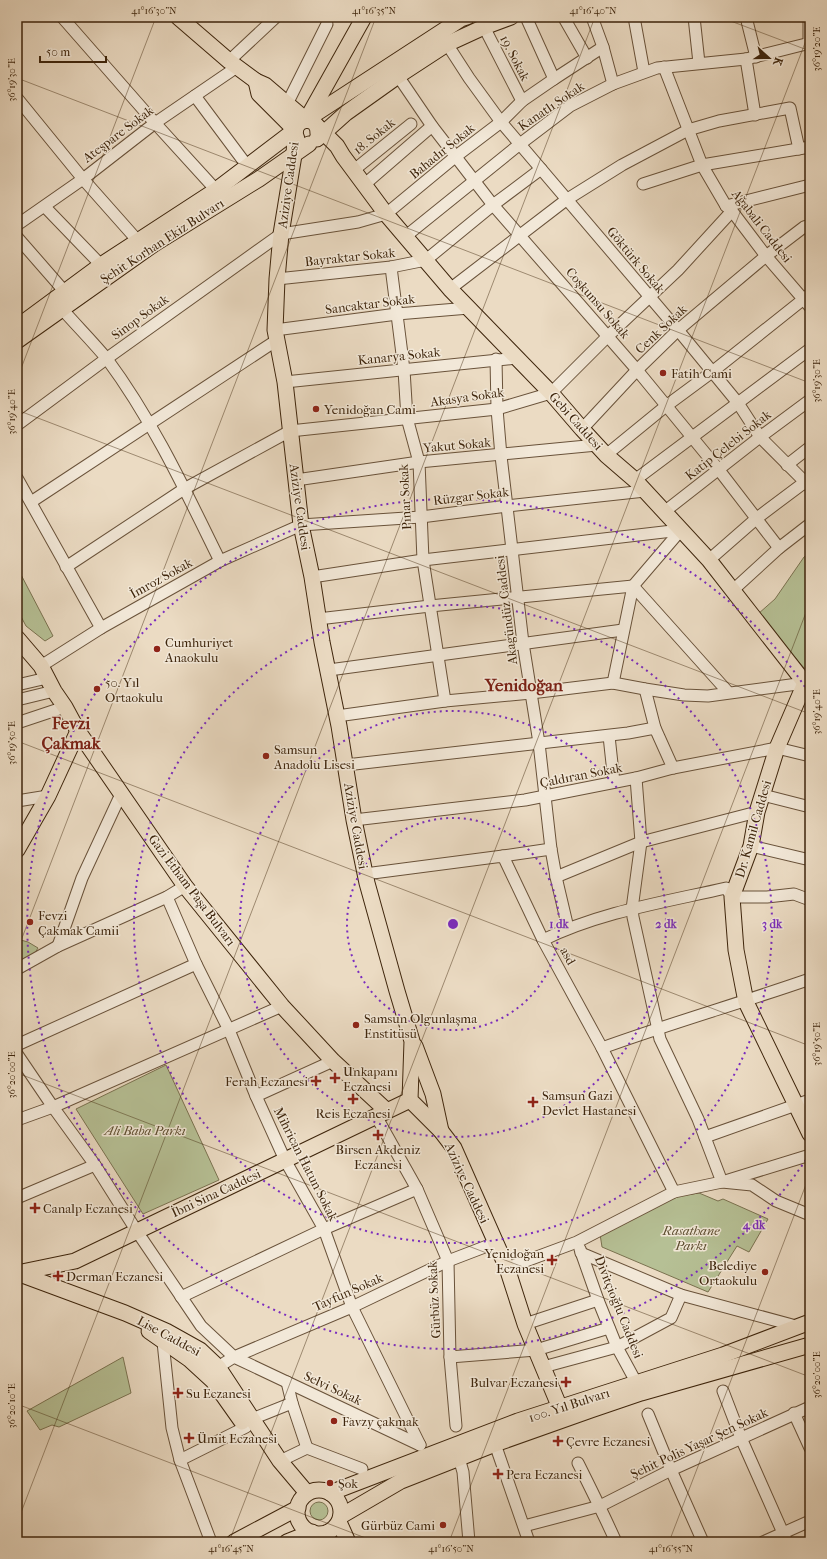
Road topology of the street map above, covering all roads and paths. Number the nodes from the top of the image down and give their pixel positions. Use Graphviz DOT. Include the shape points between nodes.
graph roads {
  1 [pos="62,17"];
  2 [pos="178,17"];
  3 [pos="276,17"];
  4 [pos="364,17"];
  5 [pos="511,17"];
  6 [pos="526,17"];
  7 [pos="592,17"];
  8 [pos="634,17"];
  9 [pos="694,17"];
  10 [pos="746,17"];
  11 [pos="809,17"];
  12 [pos="463,18"];
  13 [pos="564,18"];
  14 [pos="327,24"];
  15 [pos="484,27"];
  16 [pos="809,43"];
  17 [pos="447,44"];
  18 [pos="603,47"];
  19 [pos="586,58"];
  20 [pos="751,58"];
  21 [pos="699,63"];
  22 [pos="233,64"];
  23 [pos="664,67"];
  24 [pos="644,72"];
  25 [pos="398,76"];
  26 [pos="554,79"];
  27 [pos="256,81"];
  28 [pos="613,84"];
  29 [pos="195,96"];
  30 [pos="17,98"];
  31 [pos="522,102"];
  32 [pos="287,104"];
  33 [pos="755,115"];
  34 [pos="501,122"];
  35 [pos="154,123"];
  36 [pos="411,124"];
  37 [pos="432,126"];
  38 [pos="688,130"];
  39 [pos="310,133"];
  40 [pos="520,144"];
  41 [pos="805,148"];
  42 [pos="294,155"];
  43 [pos="455,156"];
  44 [pos="702,165"];
  45 [pos="248,167"];
  46 [pos="541,169"];
  47 [pos="354,170"];
  48 [pos="83,179"];
  49 [pos="474,181"];
  50 [pos="365,184"];
  51 [pos="643,184"];
  52 [pos="810,185"];
  53 [pos="216,190"];
  54 [pos="566,200"];
  55 [pos="492,205"];
  56 [pos="45,207"];
  57 [pos="729,209"];
  58 [pos="386,214"];
  59 [pos="17,225"];
  60 [pos="810,225"];
  61 [pos="281,234"];
  62 [pos="519,235"];
  63 [pos="406,236"];
  64 [pos="17,237"];
  65 [pos="138,241"];
  66 [pos="766,256"];
  67 [pos="426,260"];
  68 [pos="102,265"];
  69 [pos="392,267"];
  70 [pos="277,278"];
  71 [pos="450,289"];
  72 [pos="65,292"];
  73 [pos="649,297"];
  74 [pos="808,300"];
  75 [pos="469,308"];
  76 [pos="62,309"];
  77 [pos="397,314"];
  78 [pos="17,327"];
  79 [pos="678,330"];
  80 [pos="276,335"];
  81 [pos="608,336"];
  82 [pos="17,341"];
  83 [pos="810,349"];
  84 [pos="517,358"];
  85 [pos="106,359"];
  86 [pos="496,359"];
  87 [pos="404,370"];
  88 [pos="637,370"];
  89 [pos="712,372"];
  90 [pos="285,382"];
  91 [pos="551,393"];
  92 [pos="810,400"];
  93 [pos="738,403"];
  94 [pos="666,406"];
  95 [pos="497,409"];
  96 [pos="407,418"];
  97 [pos="149,423"];
  98 [pos="17,425"];
  99 [pos="582,429"];
  100 [pos="290,431"];
  101 [pos="692,437"];
  102 [pos="760,437"];
  103 [pos="810,447"];
  104 [pos="602,450"];
  105 [pos="501,456"];
  106 [pos="419,462"];
  107 [pos="787,465"];
  108 [pos="719,470"];
  109 [pos="17,478"];
  110 [pos="296,480"];
  111 [pos="807,485"];
  112 [pos="640,486"];
  113 [pos="184,489"];
  114 [pos="31,502"];
  115 [pos="507,506"];
  116 [pos="664,512"];
  117 [pos="421,517"];
  118 [pos="757,518"];
  119 [pos="810,524"];
  120 [pos="301,525"];
  121 [pos="681,530"];
  122 [pos="779,548"];
  123 [pos="514,550"];
  124 [pos="423,560"];
  125 [pos="709,560"];
  126 [pos="220,561"];
  127 [pos="66,567"];
  128 [pos="312,577"];
  129 [pos="633,586"];
  130 [pos="732,591"];
  131 [pos="519,598"];
  132 [pos="430,606"];
  133 [pos="318,620"];
  134 [pos="17,625"];
  135 [pos="101,628"];
  136 [pos="623,630"];
  137 [pos="523,643"];
  138 [pos="20,645"];
  139 [pos="438,654"];
  140 [pos="329,670"];
  141 [pos="47,678"];
  142 [pos="614,683"];
  143 [pos="808,684"];
  144 [pos="17,685"];
  145 [pos="645,689"];
  146 [pos="728,692"];
  147 [pos="531,693"];
  148 [pos="17,700"];
  149 [pos="444,701"];
  150 [pos="65,707"];
  151 [pos="337,716"];
  152 [pos="17,723"];
  153 [pos="655,728"];
  154 [pos="78,731"];
  155 [pos="609,736"];
  156 [pos="539,744"];
  157 [pos="777,748"];
  158 [pos="810,756"];
  159 [pos="346,765"];
  160 [pos="673,768"];
  161 [pos="636,778"];
  162 [pos="614,782"];
  163 [pos="121,794"];
  164 [pos="48,796"];
  165 [pos="546,796"];
  166 [pos="763,796"];
  167 [pos="17,801"];
  168 [pos="810,807"];
  169 [pos="757,812"];
  170 [pos="354,820"];
  171 [pos="641,842"];
  172 [pos="751,846"];
  173 [pos="551,849"];
  174 [pos="17,850"];
  175 [pos="503,856"];
  176 [pos="810,860"];
  177 [pos="365,874"];
  178 [pos="556,877"];
  179 [pos="185,886"];
  180 [pos="167,897"];
  181 [pos="732,898"];
  182 [pos="810,900"];
  183 [pos="632,909"];
  184 [pos="568,928"];
  185 [pos="543,940"];
  186 [pos="58,946"];
  187 [pos="196,964"];
  188 [pos="17,969"];
  189 [pos="810,979"];
  190 [pos="746,1002"];
  191 [pos="282,1006"];
  192 [pos="658,1028"];
  193 [pos="229,1030"];
  194 [pos="412,1041"];
  195 [pos="17,1045"];
  196 [pos="602,1048"];
  197 [pos="17,1054"];
  198 [pos="333,1061"];
  199 [pos="256,1096"];
  200 [pos="410,1100"];
  201 [pos="803,1102"];
  202 [pos="53,1107"];
  203 [pos="382,1113"];
  204 [pos="17,1120"];
  205 [pos="442,1131"];
  206 [pos="810,1134"];
  207 [pos="705,1137"];
  208 [pos="810,1155"];
  209 [pos="286,1160"];
  210 [pos="95,1165"];
  211 [pos="722,1182"];
  212 [pos="417,1189"];
  213 [pos="674,1192"];
  214 [pos="17,1198"];
  215 [pos="810,1215"];
  216 [pos="324,1229"];
  217 [pos="136,1230"];
  218 [pos="577,1242"];
  219 [pos="495,1243"];
  220 [pos="582,1252"];
  221 [pos="448,1261"];
  222 [pos="507,1268"];
  223 [pos="17,1273"];
  224 [pos="17,1281"];
  225 [pos="681,1295"];
  226 [pos="181,1297"];
  227 [pos="598,1300"];
  228 [pos="352,1307"];
  229 [pos="525,1324"];
  230 [pos="803,1324"];
  231 [pos="609,1328"];
  232 [pos="218,1341"];
  233 [pos="164,1342"];
  234 [pos="810,1345"];
  235 [pos="617,1347"];
  236 [pos="200,1350"];
  237 [pos="536,1350"];
  238 [pos="450,1356"];
  239 [pos="234,1357"];
  240 [pos="218,1367"];
  241 [pos="543,1367"];
  242 [pos="287,1382"];
  243 [pos="636,1382"];
  244 [pos="723,1391"];
  245 [pos="292,1404"];
  246 [pos="810,1407"];
  247 [pos="560,1408"];
  248 [pos="794,1413"];
  249 [pos="648,1414"];
  250 [pos="249,1423"];
  251 [pos="456,1426"];
  252 [pos="741,1438"];
  253 [pos="495,1444"];
  254 [pos="420,1445"];
  255 [pos="308,1448"];
  256 [pos="810,1448"];
  257 [pos="459,1458"];
  258 [pos="180,1460"];
  259 [pos="280,1461"];
  260 [pos="578,1463"];
  261 [pos="362,1469"];
  262 [pos="671,1470"];
  263 [pos="330,1493"];
  264 [pos="302,1501"];
  265 [pos="600,1506"];
  266 [pos="810,1521"];
  267 [pos="524,1526"];
  268 [pos="335,1528"];
  269 [pos="312,1532"];
  270 [pos="785,1537"];
  271 [pos="212,1542"];
  272 [pos="234,1542"];
  273 [pos="287,1542"];
  274 [pos="348,1542"];
  275 [pos="469,1542"];
  276 [pos="529,1542"];
  277 [pos="616,1542"];
  278 [pos="704,1542"];
  279 [pos="763,1542"];
  1 -- 35 [label="street"];
  2 -- 22 [label="main road, Gebi Caddesi"];
  3 -- 22 [label="street, Ateşpare Sokak"];
  4 -- 39 [label="main road"];
  5 -- 15 [label="main road, Şehit Korhan Ekiz Bulvarı"];
  6 -- 26 [label="street"];
  7 -- 18 [label="street"];
  8 -- 24 [label="street"];
  9 -- 21 [label="street"];
  10 -- 20 [label="street"];
  11 -- 16 [label="street"];
  12 -- 39 [label="main road, Şehit Korhan Ekiz Bulvarı"];
  13 -- 19 [label="street"];
  14 -- 32 [label="street"];
  15 -- 17 [label="main road, Şehit Korhan Ekiz Bulvarı"];
  15 -- 31 [label="street, 19. Sokak"];
  16 -- 20 [label="street, Kanatlı Sokak"];
  17 -- 25 [label="main road, Şehit Korhan Ekiz Bulvarı"];
  17 -- 34 [label="street, Göktürk Sokak"];
  18 -- 19 [label="street, Bahadır Sokak"];
  18 -- 28 [label="street"];
  19 -- 26 [label="street, Bahadır Sokak"];
  20 -- 21 [label="street, Kanatlı Sokak"];
  20 -- 33 [label="street"];
  21 -- 23 [label="street, Kanatlı Sokak"];
  22 -- 27 [label="main road, Gebi Caddesi"];
  22 -- 29 [label="street, Ateşpare Sokak"];
  23 -- 24 [label="street, Kanatlı Sokak"];
  23 -- 38 [label="street, Ağabali Caddesi"];
  24 -- 28 [label="street, Kanatlı Sokak"];
  25 -- 37 [label="street, Coşkunsu Sokak"];
  25 -- 39 [label="main road, Şehit Korhan Ekiz Bulvarı" via="346,113"];
  26 -- 31 [label="street, Bahadır Sokak"];
  27 -- 32 [label="main road, Gebi Caddesi" via="265,85"];
  27 -- 39 [label="main road, Gebi Caddesi" via="259,94"];
  28 -- 40 [label="street, Kanatlı Sokak" via="570,106"];
  29 -- 35 [label="street, Ateşpare Sokak"];
  29 -- 45 [label="street"];
  30 -- 48 [label="street"];
  31 -- 34 [label="street, Bahadır Sokak"];
  32 -- 39 [label="main road, Gebi Caddesi"];
  33 -- 38 [label="street" via="719,121"];
  33 -- 41 [label="street" via="790,108"];
  34 -- 40 [label="street, Göktürk Sokak"];
  34 -- 43 [label="street, Bahadır Sokak"];
  35 -- 48 [label="street, Ateşpare Sokak"];
  35 -- 53 [label="street"];
  36 -- 47 [label="street, 18. Sokak"];
  37 -- 43 [label="street, Coşkunsu Sokak"];
  37 -- 50 [label="street"];
  38 -- 44 [label="street, Ağabali Caddesi"];
  38 -- 54 [label="street" via="622,165"];
  39 -- 42 [label="main road, Şehit Korhan Ekiz Bulvarı"];
  39 -- 45 [label="main road, Şehit Korhan Ekiz Bulvarı"];
  39 -- 47 [label="main road, Gebi Caddesi" via="343,156"];
  40 -- 46 [label="street, Göktürk Sokak"];
  40 -- 49 [label="street, Kanatlı Sokak"];
  41 -- 44 [label="street"];
  42 -- 61 [label="main road, Aziziye Caddesi"];
  42 -- 76 [label="main road, Şehit Korhan Ekiz Bulvarı" via="154,244"];
  43 -- 49 [label="street, Coşkunsu Sokak"];
  43 -- 58 [label="street, Bahadır Sokak"];
  44 -- 51 [label="street"];
  44 -- 57 [label="street, Ağabali Caddesi"];
  45 -- 53 [label="main road, Şehit Korhan Ekiz Bulvarı"];
  46 -- 54 [label="street, Göktürk Sokak"];
  46 -- 55 [label="street"];
  47 -- 50 [label="main road, Gebi Caddesi"];
  48 -- 56 [label="street, Ateşpare Sokak"];
  48 -- 65 [label="street"];
  49 -- 55 [label="street, Coşkunsu Sokak"];
  49 -- 63 [label="street, Kanatlı Sokak"];
  50 -- 58 [label="main road, Gebi Caddesi"];
  52 -- 57 [label="street"];
  53 -- 65 [label="main road, Şehit Korhan Ekiz Bulvarı"];
  54 -- 62 [label="street"];
  54 -- 73 [label="street, Göktürk Sokak"];
  55 -- 62 [label="street, Coşkunsu Sokak"];
  55 -- 67 [label="street"];
  56 -- 59 [label="street, Ateşpare Sokak"];
  56 -- 68 [label="street"];
  57 -- 66 [label="street, Ağabali Caddesi"];
  57 -- 73 [label="street" via="678,270"];
  58 -- 61 [label="street, Bahadır Sokak" via="358,222"];
  58 -- 63 [label="main road, Gebi Caddesi"];
  60 -- 66 [label="street, Cenk Sokak"];
  61 -- 70 [label="main road, Aziziye Caddesi"];
  61 -- 85 [label="street, Sinop Sokak"];
  62 -- 71 [label="street"];
  62 -- 81 [label="street, Coşkunsu Sokak"];
  63 -- 67 [label="main road, Gebi Caddesi"];
  64 -- 72 [label="street"];
  65 -- 68 [label="main road, Şehit Korhan Ekiz Bulvarı"];
  66 -- 74 [label="street, Ağabali Caddesi"];
  66 -- 79 [label="street, Cenk Sokak"];
  67 -- 69 [label="street, Bayraktar Sokak"];
  67 -- 71 [label="main road, Gebi Caddesi"];
  68 -- 72 [label="main road, Şehit Korhan Ekiz Bulvarı"];
  69 -- 70 [label="street, Bayraktar Sokak"];
  69 -- 77 [label="street, Pınar Sokak"];
  70 -- 80 [label="main road, Aziziye Caddesi"];
  71 -- 75 [label="main road, Gebi Caddesi"];
  72 -- 78 [label="main road, Şehit Korhan Ekiz Bulvarı"];
  73 -- 79 [label="street, Göktürk Sokak"];
  73 -- 81 [label="street"];
  74 -- 89 [label="street"];
  75 -- 77 [label="street, Sancaktar Sokak"];
  75 -- 84 [label="main road, Gebi Caddesi"];
  76 -- 82 [label="main road, Şehit Korhan Ekiz Bulvarı"];
  76 -- 85 [label="street"];
  77 -- 80 [label="street, Sancaktar Sokak"];
  77 -- 87 [label="street, Pınar Sokak"];
  79 -- 88 [label="street, Cenk Sokak"];
  79 -- 89 [label="street, Göktürk Sokak"];
  80 -- 90 [label="main road, Aziziye Caddesi"];
  80 -- 97 [label="street"];
  81 -- 88 [label="street, Coşkunsu Sokak"];
  81 -- 91 [label="street"];
  83 -- 93 [label="street"];
  84 -- 86 [label="street, Kanarya Sokak"];
  84 -- 91 [label="main road, Gebi Caddesi"];
  85 -- 97 [label="street"];
  85 -- 98 [label="street, Sinop Sokak"];
  86 -- 87 [label="street, Kanarya Sokak"];
  86 -- 95 [label="street, Akagündüz Caddesi"];
  87 -- 90 [label="street, Kanarya Sokak"];
  87 -- 96 [label="street, Pınar Sokak"];
  88 -- 94 [label="street, Coşkunsu Sokak"];
  88 -- 99 [label="street, Cenk Sokak"];
  89 -- 93 [label="street, Göktürk Sokak"];
  89 -- 94 [label="street"];
  90 -- 100 [label="main road, Aziziye Caddesi"];
  91 -- 95 [label="street, Akasya Sokak"];
  91 -- 99 [label="main road, Gebi Caddesi"];
  92 -- 102 [label="street, Katip Çelebi Sokak"];
  93 -- 101 [label="street"];
  93 -- 102 [label="street, Göktürk Sokak"];
  94 -- 101 [label="street, Coşkunsu Sokak"];
  94 -- 104 [label="street"];
  95 -- 96 [label="street, Akasya Sokak"];
  95 -- 105 [label="street, Akagündüz Caddesi"];
  96 -- 100 [label="street, Akasya Sokak"];
  96 -- 106 [label="street, Pınar Sokak"];
  97 -- 113 [label="street"];
  97 -- 114 [label="street"];
  99 -- 104 [label="main road, Gebi Caddesi"];
  100 -- 110 [label="main road, Aziziye Caddesi"];
  100 -- 113 [label="street"];
  101 -- 108 [label="street, Coşkunsu Sokak"];
  101 -- 112 [label="street"];
  102 -- 107 [label="street, Göktürk Sokak"];
  102 -- 108 [label="street, Katip Çelebi Sokak"];
  103 -- 107 [label="street"];
  104 -- 105 [label="street, Yakut Sokak"];
  104 -- 112 [label="main road, Gebi Caddesi"];
  105 -- 106 [label="street, Yakut Sokak"];
  105 -- 115 [label="street, Akagündüz Caddesi"];
  106 -- 110 [label="street, Yakut Sokak"];
  106 -- 117 [label="street, Pınar Sokak"];
  107 -- 111 [label="street, Göktürk Sokak"];
  108 -- 116 [label="street, Katip Çelebi Sokak"];
  108 -- 118 [label="street, Coşkunsu Sokak"];
  109 -- 114 [label="street"];
  110 -- 120 [label="main road, Aziziye Caddesi"];
  111 -- 118 [label="street"];
  112 -- 115 [label="street, Rüzgar Sokak"];
  112 -- 116 [label="main road, Gebi Caddesi"];
  113 -- 126 [label="street"];
  113 -- 127 [label="street"];
  114 -- 127 [label="street"];
  115 -- 117 [label="street, Rüzgar Sokak"];
  115 -- 123 [label="street, Akagündüz Caddesi"];
  116 -- 121 [label="main road, Gebi Caddesi"];
  117 -- 120 [label="street, Rüzgar Sokak"];
  117 -- 124 [label="street, Pınar Sokak"];
  118 -- 122 [label="street, Coşkunsu Sokak"];
  118 -- 125 [label="street"];
  119 -- 122 [label="street"];
  120 -- 126 [label="street, İmroz Sokak"];
  120 -- 128 [label="main road, Aziziye Caddesi"];
  121 -- 123 [label="street"];
  121 -- 125 [label="main road, Gebi Caddesi"];
  121 -- 129 [label="street"];
  122 -- 130 [label="street"];
  123 -- 124 [label="street"];
  123 -- 131 [label="street, Akagündüz Caddesi"];
  124 -- 128 [label="street"];
  124 -- 132 [label="street, Pınar Sokak"];
  125 -- 130 [label="main road, Gebi Caddesi"];
  126 -- 135 [label="street, İmroz Sokak"];
  127 -- 135 [label="street"];
  128 -- 133 [label="main road, Aziziye Caddesi"];
  129 -- 131 [label="street"];
  129 -- 136 [label="street"];
  129 -- 146 [label="street"];
  130 -- 143 [label="main road, Gebi Caddesi"];
  131 -- 132 [label="street"];
  131 -- 137 [label="street, Akagündüz Caddesi"];
  132 -- 133 [label="street"];
  132 -- 139 [label="street, Pınar Sokak"];
  133 -- 140 [label="main road, Aziziye Caddesi"];
  134 -- 138 [label="main road, Gazi Etham Paşa Bulvarı"];
  135 -- 141 [label="street, İmroz Sokak"];
  136 -- 137 [label="street"];
  136 -- 142 [label="street"];
  137 -- 139 [label="street"];
  137 -- 147 [label="street, Akagündüz Caddesi"];
  138 -- 141 [label="main road, Gazi Etham Paşa Bulvarı"];
  139 -- 140 [label="street"];
  139 -- 149 [label="street, Pınar Sokak"];
  140 -- 151 [label="main road, Aziziye Caddesi"];
  141 -- 144 [label="street"];
  141 -- 148 [label="street"];
  141 -- 150 [label="main road, Gazi Etham Paşa Bulvarı"];
  142 -- 145 [label="street"];
  142 -- 147 [label="street"];
  143 -- 146 [label="street"];
  143 -- 157 [label="main road, Dr. Kamil Caddesi"];
  145 -- 146 [label="street" via="708,696"];
  145 -- 153 [label="street"];
  147 -- 149 [label="street"];
  147 -- 156 [label="street, Akagündüz Caddesi"];
  149 -- 151 [label="street"];
  150 -- 152 [label="street"];
  150 -- 154 [label="main road, Gazi Etham Paşa Bulvarı"];
  151 -- 159 [label="main road, Aziziye Caddesi"];
  153 -- 155 [label="street"];
  153 -- 160 [label="street"];
  154 -- 163 [label="main road, Gazi Etham Paşa Bulvarı"];
  154 -- 164 [label="main road"];
  155 -- 156 [label="street"];
  155 -- 162 [label="street"];
  156 -- 159 [label="street"];
  156 -- 165 [label="street, Akagündüz Caddesi"];
  157 -- 158 [label="street, Çaldıran Sokak"];
  157 -- 160 [label="street, Çaldıran Sokak"];
  157 -- 166 [label="main road, Dr. Kamil Caddesi"];
  159 -- 170 [label="main road, Aziziye Caddesi"];
  160 -- 161 [label="street, Çaldıran Sokak"];
  161 -- 162 [label="street, Çaldıran Sokak"];
  161 -- 171 [label="street"];
  162 -- 165 [label="street, Çaldıran Sokak"];
  163 -- 179 [label="main road, Gazi Etham Paşa Bulvarı"];
  163 -- 186 [label="street" via="82,878"];
  164 -- 167 [label="street"];
  164 -- 174 [label="main road"];
  165 -- 170 [label="street, Çaldıran Sokak"];
  165 -- 173 [label="street, Akagündüz Caddesi"];
  166 -- 168 [label="street"];
  166 -- 169 [label="main road, Dr. Kamil Caddesi"];
  169 -- 171 [label="street"];
  169 -- 172 [label="main road, Dr. Kamil Caddesi"];
  170 -- 177 [label="main road, Aziziye Caddesi"];
  171 -- 178 [label="street"];
  171 -- 183 [label="street"];
  172 -- 176 [label="street"];
  172 -- 181 [label="main road, Dr. Kamil Caddesi"];
  173 -- 175 [label="street"];
  173 -- 178 [label="street, Akagündüz Caddesi"];
  175 -- 177 [label="street"];
  175 -- 185 [label="street, asd"];
  177 -- 194 [label="main road, Aziziye Caddesi"];
  178 -- 184 [label="street, Akagündüz Caddesi"];
  179 -- 180 [label="street"];
  179 -- 191 [label="main road, Gazi Etham Paşa Bulvarı"];
  180 -- 186 [label="street"];
  180 -- 187 [label="street, Mihrican Hatun Sokak"];
  181 -- 182 [label="street" via="794,894"];
  181 -- 183 [label="street" via="726,888"];
  181 -- 190 [label="main road, Dr. Kamil Caddesi" via="736,950"];
  183 -- 184 [label="street"];
  183 -- 192 [label="street"];
  184 -- 185 [label="street"];
  185 -- 196 [label="street, asd"];
  186 -- 188 [label="street"];
  187 -- 193 [label="street, Mihrican Hatun Sokak"];
  187 -- 195 [label="street"];
  189 -- 190 [label="street"];
  190 -- 192 [label="street"];
  190 -- 201 [label="main road, Dr. Kamil Caddesi"];
  191 -- 193 [label="street"];
  191 -- 198 [label="main road, Gazi Etham Paşa Bulvarı"];
  192 -- 196 [label="street"];
  192 -- 207 [label="street" via="660,1039"];
  193 -- 199 [label="street, Mihrican Hatun Sokak"];
  193 -- 202 [label="street"];
  194 -- 200 [label="main road, Aziziye Caddesi"];
  194 -- 205 [label="main road" via="433,1094"];
  196 -- 213 [label="street, asd"];
  197 -- 202 [label="street"];
  198 -- 199 [label="street"];
  198 -- 203 [label="main road, Gazi Etham Paşa Bulvarı"];
  199 -- 209 [label="street, Mihrican Hatun Sokak"];
  200 -- 203 [label="main road, İbni Sina Caddesi"];
  200 -- 205 [label="main road, Aziziye Caddesi"];
  201 -- 206 [label="main road, Dr. Kamil Caddesi"];
  201 -- 207 [label="street"];
  202 -- 204 [label="street"];
  202 -- 210 [label="street"];
  203 -- 209 [label="main road, İbni Sina Caddesi"];
  203 -- 212 [label="street, Gürbüz Sokak"];
  205 -- 219 [label="main road, Aziziye Caddesi" via="454,1148"];
  207 -- 211 [label="street"];
  208 -- 211 [label="street"];
  209 -- 216 [label="street, Mihrican Hatun Sokak"];
  209 -- 217 [label="main road, İbni Sina Caddesi"];
  210 -- 214 [label="street"];
  210 -- 217 [label="street"];
  211 -- 213 [label="street"];
  211 -- 215 [label="street" via="752,1184 776,1201"];
  212 -- 216 [label="street"];
  212 -- 221 [label="street, Gürbüz Sokak"];
  213 -- 218 [label="street"];
  216 -- 226 [label="street"];
  216 -- 228 [label="street, Mihrican Hatun Sokak"];
  217 -- 223 [label="main road, İbni Sina Caddesi" via="75,1261"];
  217 -- 226 [label="street"];
  218 -- 220 [label="street, Divitçioğlu Caddesi"];
  218 -- 222 [label="street"];
  219 -- 221 [label="street, Tayfun Sokak"];
  219 -- 222 [label="main road, Aziziye Caddesi"];
  220 -- 225 [label="street"];
  220 -- 227 [label="street, Divitçioğlu Caddesi"];
  221 -- 228 [label="street, Tayfun Sokak"];
  221 -- 238 [label="street, Gürbüz Sokak"];
  222 -- 229 [label="main road, Aziziye Caddesi"];
  223 -- 236 [label="main road, Lise Caddesi" via="125,1313"];
  224 -- 233 [label="main road, Lise Caddesi" via="119,1317"];
  225 -- 230 [label="street"];
  225 -- 235 [label="street" via="671,1318"];
  226 -- 232 [label="street" via="201,1326"];
  227 -- 229 [label="street"];
  227 -- 231 [label="street, Divitçioğlu Caddesi"];
  228 -- 239 [label="street, Tayfun Sokak"];
  228 -- 254 [label="street, Mihrican Hatun Sokak"];
  229 -- 237 [label="main road, Aziziye Caddesi"];
  230 -- 243 [label="main road, 100. Yıl Bulvarı" via="723,1355"];
  231 -- 235 [label="street, Divitçioğlu Caddesi"];
  231 -- 237 [label="street"];
  232 -- 236 [label="street"];
  232 -- 239 [label="street"];
  233 -- 250 [label="main road, Lise Caddesi" via="189,1359"];
  233 -- 258 [label="street" via="172,1428"];
  234 -- 253 [label="main road, 100. Yıl Bulvarı" via="641,1394"];
  235 -- 241 [label="street"];
  235 -- 243 [label="street, Divitçioğlu Caddesi"];
  236 -- 240 [label="main road, Lise Caddesi"];
  237 -- 238 [label="street"];
  237 -- 241 [label="main road, Aziziye Caddesi"];
  238 -- 251 [label="street, Gürbüz Sokak"];
  239 -- 240 [label="street, Tayfun Sokak"];
  239 -- 242 [label="street, Selvi Sokak"];
  240 -- 250 [label="main road, Lise Caddesi"];
  241 -- 247 [label="main road, Aziziye Caddesi"];
  242 -- 245 [label="street"];
  242 -- 254 [label="street, Selvi Sokak"];
  243 -- 247 [label="main road, 100. Yıl Bulvarı"];
  244 -- 252 [label="street"];
  245 -- 250 [label="street"];
  245 -- 255 [label="street"];
  246 -- 248 [label="street, Şehit Polis Yaşar Şen Sokak"];
  247 -- 263 [label="main road, 100. Yıl Bulvarı" via="518,1421"];
  248 -- 252 [label="street, Şehit Polis Yaşar Şen Sokak"];
  248 -- 256 [label="street"];
  249 -- 262 [label="street"];
  250 -- 258 [label="street"];
  250 -- 259 [label="main road, Lise Caddesi"];
  250 -- 264 [label="main road, Lise Caddesi"];
  252 -- 262 [label="street, Şehit Polis Yaşar Şen Sokak"];
  252 -- 270 [label="street"];
  253 -- 257 [label="main road, 100. Yıl Bulvarı"];
  253 -- 267 [label="street"];
  255 -- 259 [label="street"];
  255 -- 261 [label="street"];
  257 -- 268 [label="main road, 100. Yıl Bulvarı" via="401,1481"];
  257 -- 275 [label="street" via="463,1472"];
  258 -- 271 [label="street"];
  259 -- 264 [label="main road, Lise Caddesi"];
  260 -- 265 [label="street"];
  262 -- 265 [label="street, Şehit Polis Yaşar Şen Sokak"];
  262 -- 278 [label="street"];
  263 -- 264 [label="main road" via="321,1490"];
  263 -- 268 [label="main road" via="341,1508"];
  264 -- 269 [label="main road" via="299,1519 302,1526"];
  264 -- 272 [label="main road"];
  265 -- 267 [label="street, Şehit Polis Yaşar Şen Sokak"];
  265 -- 277 [label="street"];
  266 -- 270 [label="street"];
  267 -- 276 [label="street"];
  268 -- 269 [label="main road" via="321,1534"];
  268 -- 274 [label="main road"];
  269 -- 273 [label="main road"];
  270 -- 279 [label="street"];
}
